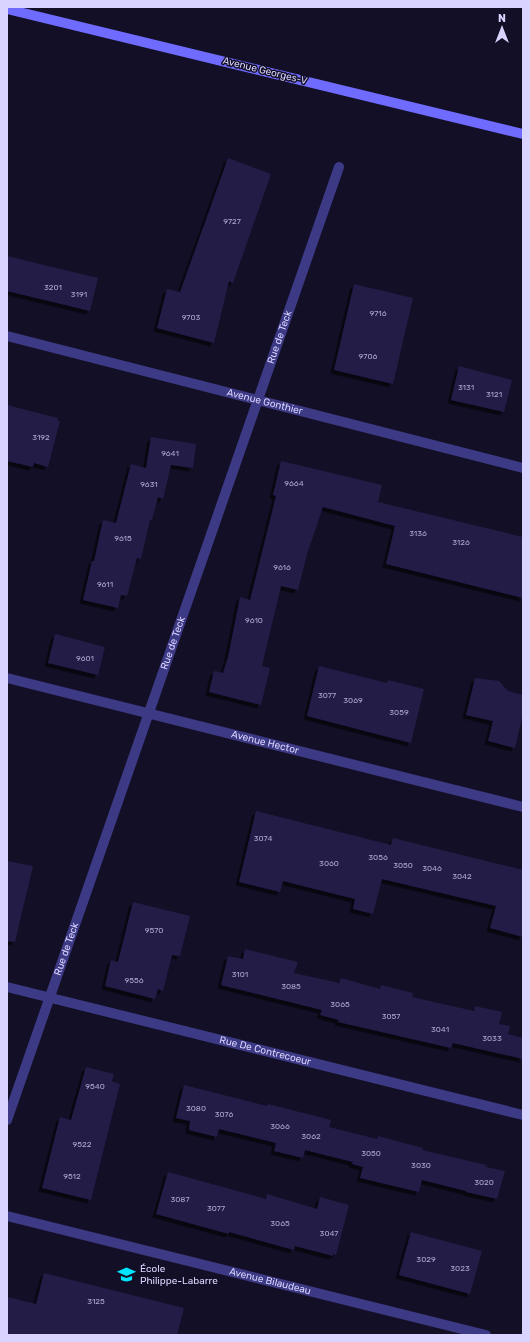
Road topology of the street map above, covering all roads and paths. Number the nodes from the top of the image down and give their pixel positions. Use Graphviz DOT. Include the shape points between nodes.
graph roads {
  1 [pos="7,9"];
  2 [pos="523,134"];
  3 [pos="339,168"];
  4 [pos="7,336"];
  5 [pos="258,401"];
  6 [pos="523,468"];
  7 [pos="7,678"];
  8 [pos="148,714"];
  9 [pos="523,807"];
  10 [pos="7,987"];
  11 [pos="49,998"];
  12 [pos="523,1115"];
  13 [pos="7,1120"];
  14 [pos="7,1216"];
  15 [pos="486,1335"];
  1 -- 2 [label="street, Avenue Georges-V"];
  3 -- 5 [label="street, Rue de Teck"];
  4 -- 5 [label="street, Avenue Gonthier"];
  5 -- 6 [label="street, Avenue Gonthier"];
  5 -- 8 [label="street, Rue de Teck"];
  7 -- 8 [label="street, Avenue Hector"];
  8 -- 9 [label="street, Avenue Hector"];
  8 -- 11 [label="street, Rue de Teck"];
  10 -- 11 [label="street, Rue De Contrecoeur"];
  11 -- 12 [label="street, Rue De Contrecoeur"];
  11 -- 13 [label="street, Rue de Teck"];
  14 -- 15 [label="street, Avenue Bilaudeau"];
}
